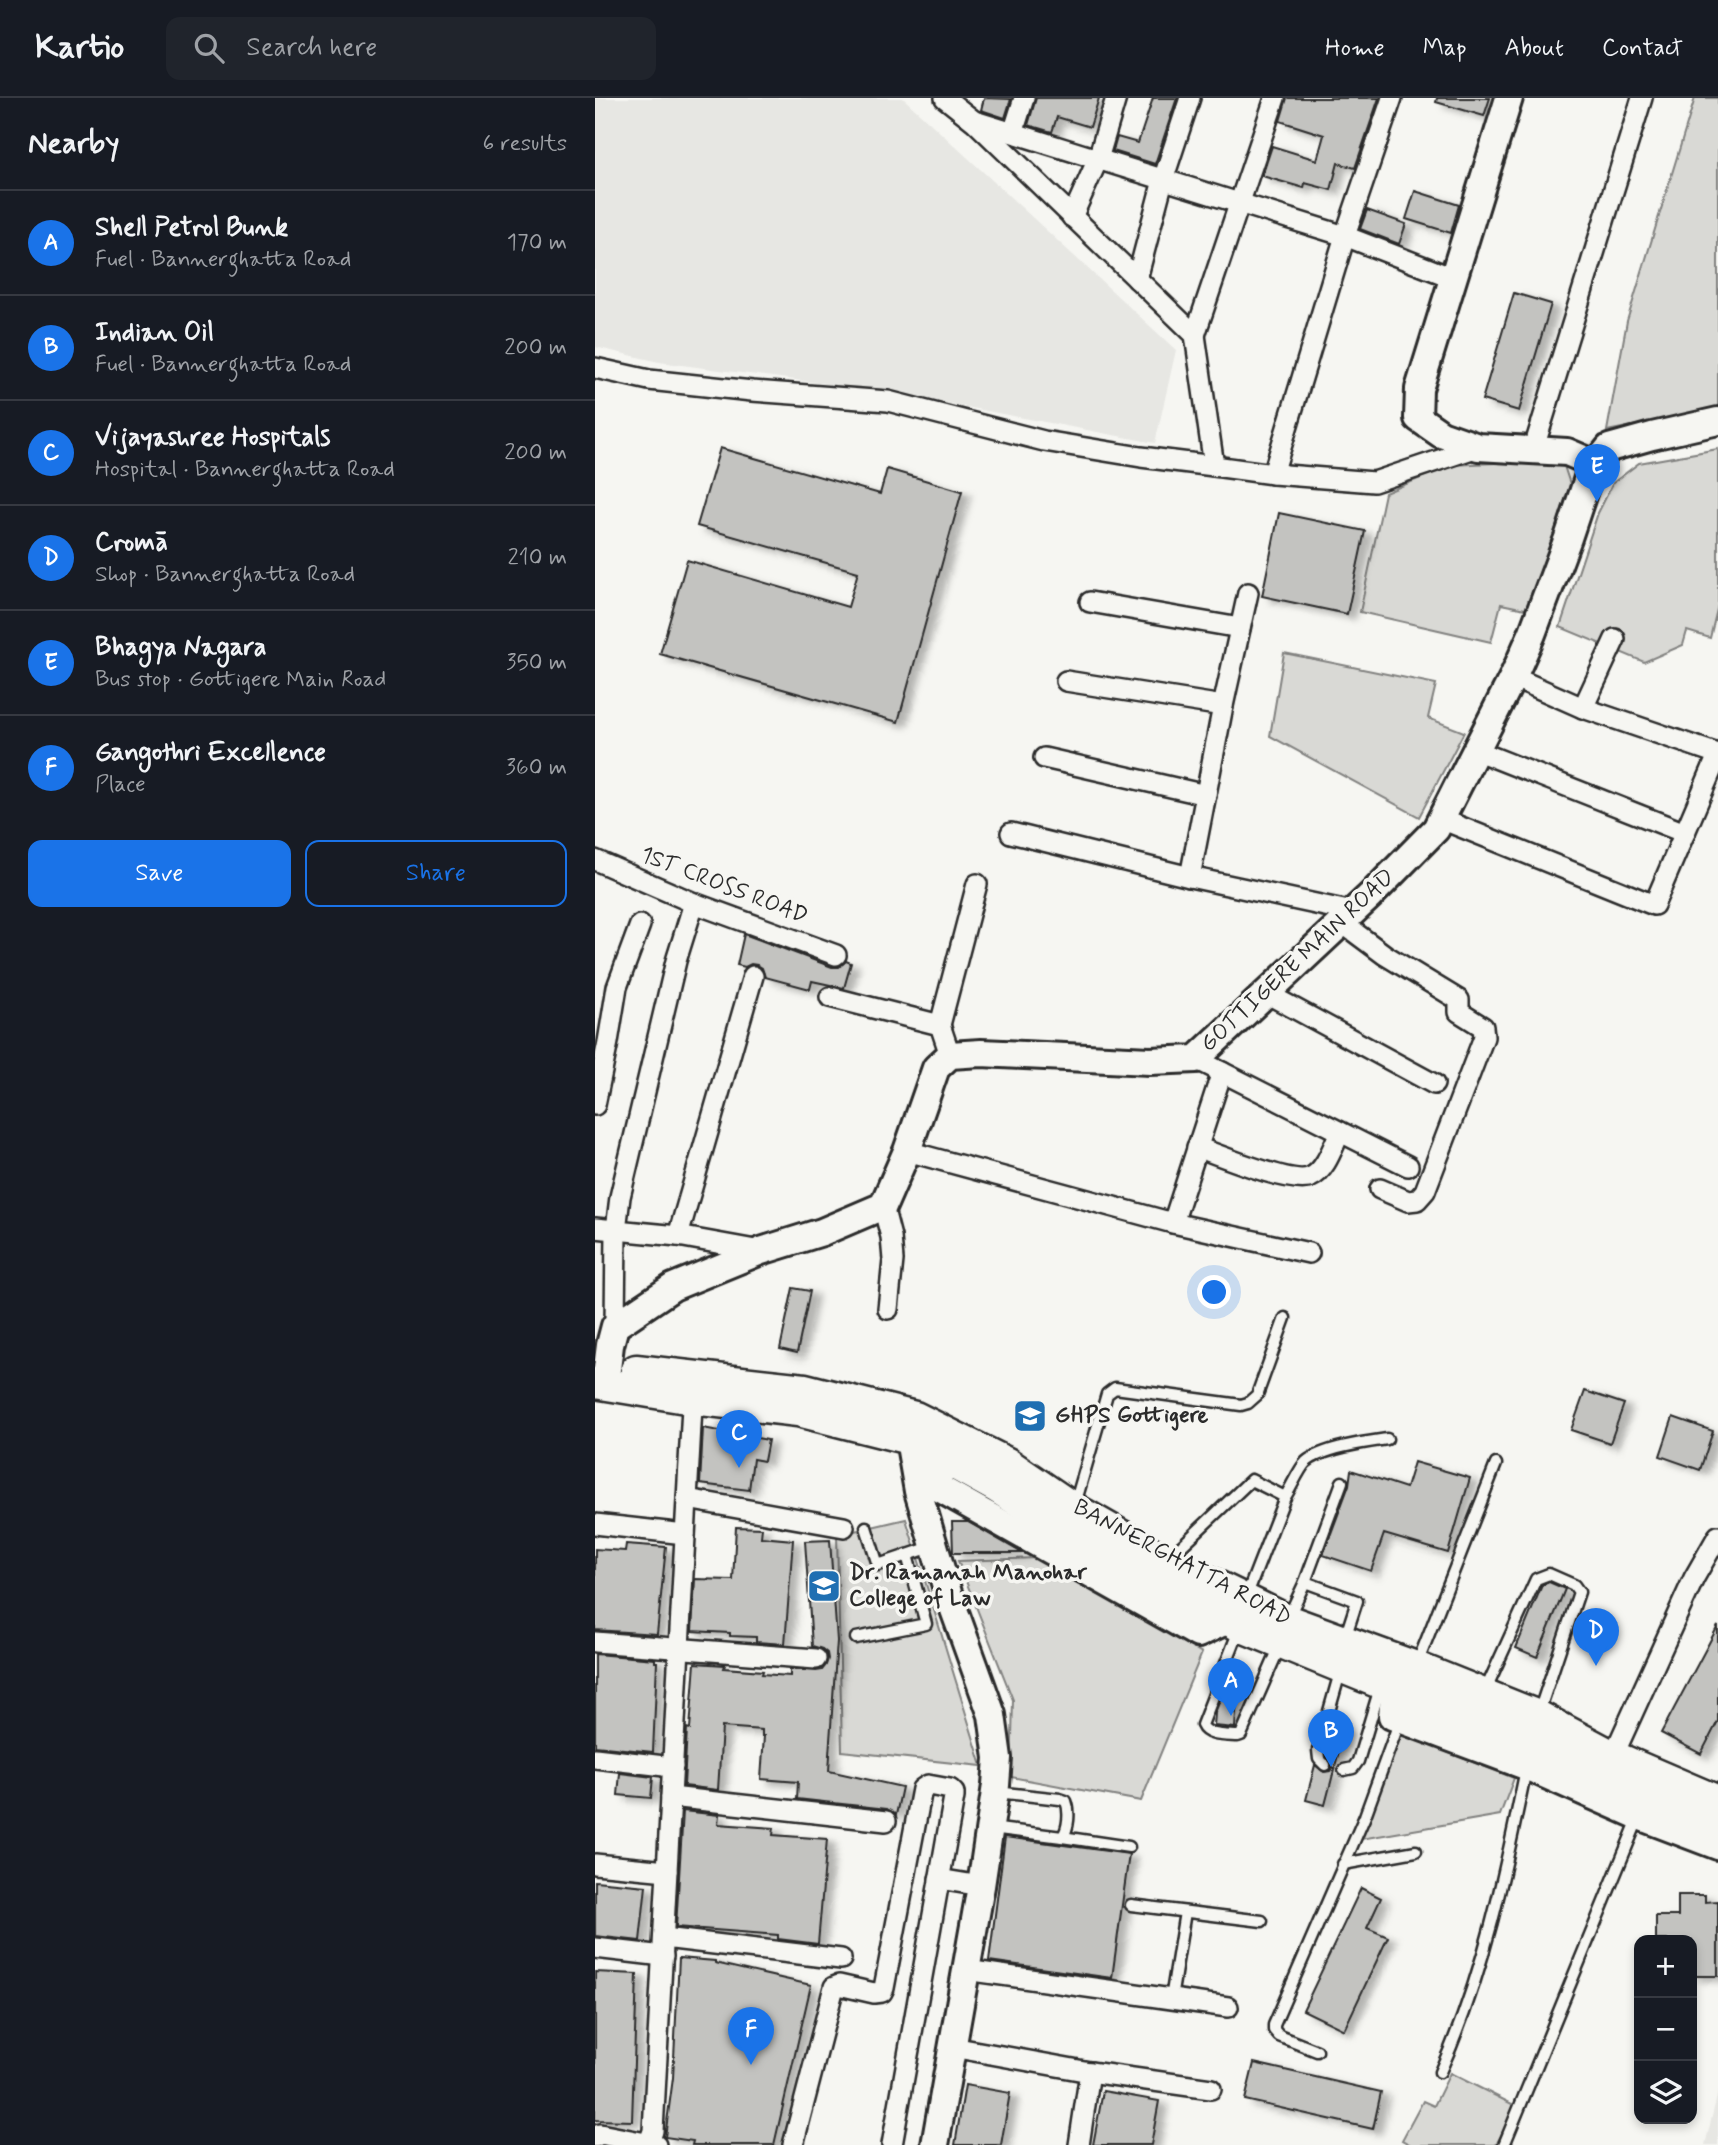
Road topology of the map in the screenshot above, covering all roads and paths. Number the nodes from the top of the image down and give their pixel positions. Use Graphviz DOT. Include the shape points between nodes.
graph roads {
  1 [pos="945,98"];
  2 [pos="1024,98"];
  3 [pos="1116,98"];
  4 [pos="1190,98"];
  5 [pos="1275,98"];
  6 [pos="1392,98"];
  7 [pos="1509,98"];
  8 [pos="1642,98"];
  9 [pos="975,121"];
  10 [pos="1013,133"];
  11 [pos="1098,159"];
  12 [pos="1163,180"];
  13 [pos="1239,203"];
  14 [pos="1073,216"];
  15 [pos="1345,236"];
  16 [pos="1453,278"];
  17 [pos="1136,279"];
  18 [pos="1195,335"];
  19 [pos="595,368"];
  20 [pos="1718,421"];
  21 [pos="1478,447"];
  22 [pos="1533,451"];
  23 [pos="1595,464"];
  24 [pos="1214,466"];
  25 [pos="1273,474"];
  26 [pos="1248,593"];
  27 [pos="1090,601"];
  28 [pos="1240,628"];
  29 [pos="1615,639"];
  30 [pos="1513,677"];
  31 [pos="1066,681"];
  32 [pos="1223,706"];
  33 [pos="1583,708"];
  34 [pos="1475,750"];
  35 [pos="1718,755"];
  36 [pos="1044,758"];
  37 [pos="1206,795"];
  38 [pos="1441,819"];
  39 [pos="1685,833"];
  40 [pos="1011,834"];
  41 [pos="595,860"];
  42 [pos="1190,877"];
  43 [pos="977,884"];
  44 [pos="694,903"];
  45 [pos="1347,918"];
  46 [pos="640,925"];
  47 [pos="836,955"];
  48 [pos="753,976"];
  49 [pos="1266,993"];
  50 [pos="830,997"];
  51 [pos="940,1025"];
  52 [pos="950,1055"];
  53 [pos="1196,1059"];
  54 [pos="1222,1072"];
  55 [pos="1434,1084"];
  56 [pos="595,1105"];
  57 [pos="1340,1132"];
  58 [pos="1197,1147"];
  59 [pos="907,1151"];
  60 [pos="1408,1166"];
  61 [pos="1380,1189"];
  62 [pos="883,1206"];
  63 [pos="1173,1223"];
  64 [pos="595,1228"];
  65 [pos="616,1230"];
  66 [pos="678,1236"];
  67 [pos="761,1251"];
  68 [pos="1309,1253"];
  69 [pos="888,1310"];
  70 [pos="1285,1318"];
  71 [pos="615,1326"];
  72 [pos="600,1375"];
  73 [pos="693,1388"];
  74 [pos="920,1437"];
  75 [pos="1387,1439"];
  76 [pos="1496,1464"];
  77 [pos="1342,1482"];
  78 [pos="1285,1496"];
  79 [pos="687,1499"];
  80 [pos="1073,1508"];
  81 [pos="595,1524"];
  82 [pos="844,1527"];
  83 [pos="866,1527"];
  84 [pos="685,1534"];
  85 [pos="1718,1535"];
  86 [pos="935,1546"];
  87 [pos="907,1555"];
  88 [pos="1166,1561"];
  89 [pos="1305,1582"];
  90 [pos="1238,1615"];
  91 [pos="1284,1632"];
  92 [pos="856,1638"];
  93 [pos="595,1642"];
  94 [pos="679,1648"];
  95 [pos="1342,1654"];
  96 [pos="816,1659"];
  97 [pos="1416,1667"];
  98 [pos="1388,1686"];
  99 [pos="1483,1695"];
  100 [pos="1538,1716"];
  101 [pos="1400,1719"];
  102 [pos="1529,1756"];
  103 [pos="595,1758"];
  104 [pos="1325,1765"];
  105 [pos="1609,1766"];
  106 [pos="673,1767"];
  107 [pos="1344,1770"];
  108 [pos="995,1791"];
  109 [pos="671,1797"];
  110 [pos="1718,1801"];
  111 [pos="1642,1806"];
  112 [pos="886,1821"];
  113 [pos="1718,1824"];
  114 [pos="990,1828"];
  115 [pos="1062,1837"];
  116 [pos="1718,1846"];
  117 [pos="1129,1847"];
  118 [pos="1416,1850"];
  119 [pos="595,1864"];
  120 [pos="1343,1864"];
  121 [pos="667,1871"];
  122 [pos="939,1879"];
  123 [pos="981,1886"];
  124 [pos="1131,1905"];
  125 [pos="1185,1912"];
  126 [pos="1262,1921"];
  127 [pos="663,1947"];
  128 [pos="595,1948"];
  129 [pos="841,1959"];
  130 [pos="966,1970"];
  131 [pos="1171,1999"];
  132 [pos="1228,2007"];
  133 [pos="952,2047"];
  134 [pos="1317,2051"];
  135 [pos="1440,2071"];
  136 [pos="1090,2072"];
  137 [pos="1210,2089"];
  138 [pos="595,2137"];
  139 [pos="899,2143"];
  140 [pos="651,2144"];
  141 [pos="793,2145"];
  142 [pos="935,2145"];
  143 [pos="1079,2145"];
  144 [pos="1504,2145"];
  1 -- 9 [label="street"];
  2 -- 10 [label="street"];
  3 -- 11 [label="street"];
  4 -- 12 [label="street"];
  5 -- 13 [label="street"];
  6 -- 15 [label="street"];
  7 -- 16 [label="street"];
  8 -- 22 [label="street"];
  9 -- 10 [label="street"];
  9 -- 14 [label="street"];
  10 -- 11 [label="street"];
  11 -- 12 [label="street"];
  11 -- 14 [label="street"];
  12 -- 13 [label="street"];
  12 -- 17 [label="street"];
  13 -- 15 [label="street"];
  13 -- 18 [label="street"];
  14 -- 17 [label="street"];
  15 -- 16 [label="street"];
  15 -- 25 [label="street"];
  16 -- 21 [label="street" via="1419,389 1418,418 1441,434"];
  17 -- 18 [label="street"];
  18 -- 24 [label="street"];
  19 -- 24 [label="street" via="649,380 888,401 1044,441"];
  20 -- 23 [label="street" via="1609,448"];
  21 -- 22 [label="street"];
  21 -- 25 [label="street" via="1374,482"];
  22 -- 23 [label="street" via="1567,452"];
  23 -- 30 [label="street, GOTTIGERE MAIN ROAD"];
  24 -- 25 [label="street"];
  26 -- 28 [label="street"];
  27 -- 28 [label="street"];
  28 -- 32 [label="street"];
  29 -- 33 [label="street"];
  30 -- 33 [label="street"];
  30 -- 34 [label="street, GOTTIGERE MAIN ROAD"];
  31 -- 32 [label="street"];
  32 -- 37 [label="street"];
  33 -- 35 [label="street"];
  34 -- 38 [label="street, GOTTIGERE MAIN ROAD"];
  34 -- 39 [label="street"];
  35 -- 39 [label="street"];
  36 -- 37 [label="street"];
  37 -- 42 [label="street"];
  38 -- 39 [label="street" via="1654,905"];
  38 -- 45 [label="street, GOTTIGERE MAIN ROAD"];
  40 -- 42 [label="street"];
  41 -- 44 [label="street, 1ST CROSS ROAD"];
  42 -- 45 [label="street"];
  43 -- 51 [label="street"];
  44 -- 47 [label="street, 1ST CROSS ROAD"];
  44 -- 65 [label="street" via="676,961"];
  45 -- 49 [label="street, GOTTIGERE MAIN ROAD"];
  45 -- 61 [label="street" via="1385,955 1459,1000 1459,1012 1483,1027 1484,1037 1425,1191 1417,1200 1408,1200"];
  46 -- 56 [label="street" via="617,987"];
  48 -- 66 [label="street"];
  49 -- 53 [label="street, GOTTIGERE MAIN ROAD"];
  49 -- 55 [label="street"];
  50 -- 51 [label="street"];
  51 -- 52 [label="street"];
  52 -- 53 [label="street, GOTTIGERE MAIN ROAD"];
  52 -- 59 [label="street" via="936,1068"];
  53 -- 54 [label="street"];
  54 -- 57 [label="street"];
  54 -- 58 [label="street"];
  57 -- 58 [label="street" via="1320,1171 1310,1178 1274,1174"];
  57 -- 60 [label="street"];
  58 -- 63 [label="street"];
  59 -- 62 [label="street"];
  59 -- 63 [label="street"];
  62 -- 67 [label="street" via="823,1232"];
  62 -- 69 [label="street" via="894,1260"];
  63 -- 68 [label="street"];
  64 -- 65 [label="street"];
  65 -- 66 [label="street"];
  65 -- 71 [label="street"];
  66 -- 67 [label="street"];
  67 -- 71 [label="street" via="673,1287"];
  70 -- 80 [label="lane" via="1257,1395 1248,1403 1115,1388 1107,1394"];
  71 -- 72 [label="street"];
  72 -- 73 [label="main road, BANNERGHATTA ROAD"];
  73 -- 74 [label="main road, BANNERGHATTA ROAD" via="805,1389"];
  73 -- 79 [label="street"];
  74 -- 80 [label="main road, BANNERGHATTA ROAD" via="1007,1463"];
  74 -- 86 [label="street" via="918,1491"];
  74 -- 90 [label="main road" via="1149,1580"];
  75 -- 78 [label="lane" via="1351,1444 1306,1462"];
  76 -- 97 [label="lane"];
  77 -- 89 [label="lane"];
  78 -- 88 [label="lane" via="1251,1480"];
  78 -- 90 [label="lane"];
  79 -- 82 [label="street"];
  79 -- 84 [label="street"];
  80 -- 88 [label="main road, BANNERGHATTA ROAD"];
  81 -- 84 [label="street"];
  83 -- 87 [label="lane" via="877,1565"];
  84 -- 94 [label="street"];
  85 -- 105 [label="street"];
  86 -- 87 [label="lane"];
  86 -- 108 [label="street" via="992,1715 998,1758"];
  87 -- 92 [label="lane" via="926,1624"];
  88 -- 90 [label="main road, BANNERGHATTA ROAD"];
  89 -- 91 [label="lane"];
  89 -- 95 [label="lane" via="1357,1601"];
  90 -- 91 [label="main road, BANNERGHATTA ROAD"];
  90 -- 91 [label="lane" via="1202,1726 1208,1732 1241,1735"];
  91 -- 95 [label="main road, BANNERGHATTA ROAD"];
  93 -- 94 [label="street"];
  94 -- 96 [label="street"];
  94 -- 106 [label="street"];
  95 -- 97 [label="main road, BANNERGHATTA ROAD"];
  95 -- 98 [label="main road"];
  95 -- 104 [label="lane" via="1318,1749"];
  97 -- 99 [label="main road, BANNERGHATTA ROAD"];
  98 -- 101 [label="street" via="1392,1716"];
  98 -- 102 [label="main road"];
  98 -- 107 [label="lane" via="1357,1761"];
  99 -- 100 [label="main road, BANNERGHATTA ROAD"];
  99 -- 100 [label="lane" via="1536,1579 1549,1574 1579,1592"];
  100 -- 105 [label="main road, BANNERGHATTA ROAD"];
  101 -- 102 [label="street"];
  101 -- 120 [label="lane"];
  102 -- 105 [label="main road"];
  102 -- 111 [label="street"];
  102 -- 135 [label="lane" via="1477,1977"];
  103 -- 106 [label="street"];
  105 -- 110 [label="main road, BANNERGHATTA ROAD"];
  105 -- 111 [label="main road"];
  106 -- 109 [label="street"];
  108 -- 114 [label="street"];
  108 -- 115 [label="lane" via="1066,1801 1069,1808"];
  109 -- 112 [label="street"];
  109 -- 121 [label="street"];
  111 -- 113 [label="main road"];
  111 -- 116 [label="street"];
  111 -- 144 [label="lane"];
  114 -- 115 [label="lane"];
  114 -- 123 [label="street"];
  115 -- 117 [label="lane"];
  118 -- 120 [label="lane"];
  119 -- 121 [label="street"];
  120 -- 134 [label="lane" via="1274,2025 1279,2036"];
  121 -- 127 [label="street"];
  122 -- 123 [label="street"];
  122 -- 139 [label="street"];
  122 -- 141 [label="street" via="954,1793 928,1785 922,1789 884,1987 874,1993 834,1987"];
  123 -- 130 [label="street"];
  124 -- 125 [label="lane"];
  125 -- 126 [label="lane"];
  125 -- 131 [label="lane"];
  127 -- 128 [label="street"];
  127 -- 129 [label="street"];
  127 -- 140 [label="street"];
  130 -- 131 [label="street"];
  130 -- 133 [label="street"];
  131 -- 132 [label="street"];
  133 -- 136 [label="street"];
  133 -- 142 [label="street"];
  136 -- 137 [label="street"];
  136 -- 143 [label="street"];
  138 -- 140 [label="street" via="600,2134"];
}
